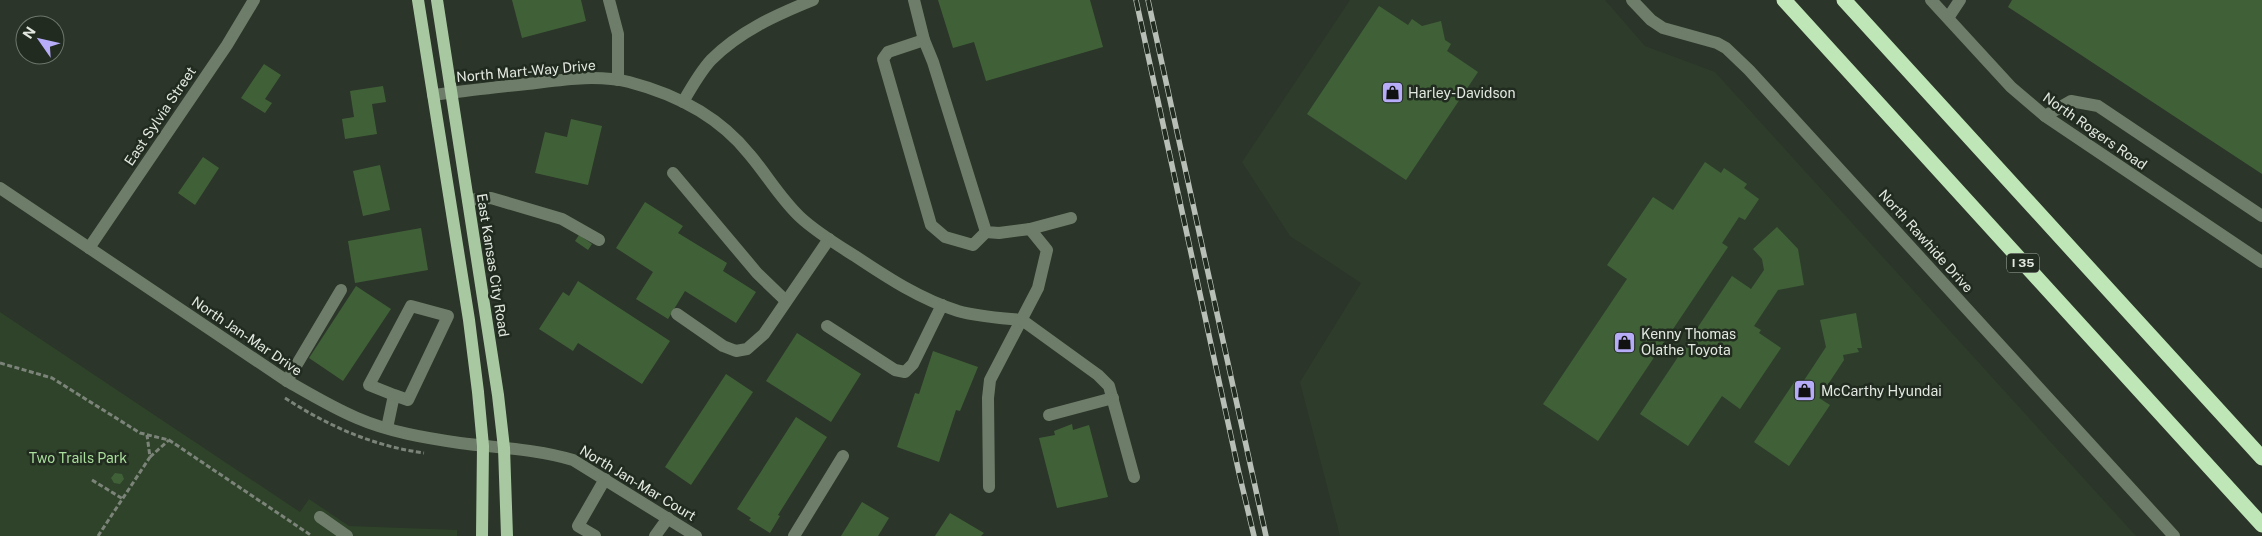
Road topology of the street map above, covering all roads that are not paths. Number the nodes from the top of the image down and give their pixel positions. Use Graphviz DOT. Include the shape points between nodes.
graph roads {
  1 [pos="254,0"];
  2 [pos="418,0"];
  3 [pos="437,0"];
  4 [pos="609,0"];
  5 [pos="814,0"];
  6 [pos="914,0"];
  7 [pos="1632,0"];
  8 [pos="1784,0"];
  9 [pos="1844,0"];
  10 [pos="1931,0"];
  11 [pos="1960,0"];
  12 [pos="1948,18"];
  13 [pos="924,40"];
  14 [pos="618,80"];
  15 [pos="452,93"];
  16 [pos="433,95"];
  17 [pos="683,102"];
  18 [pos="2045,116"];
  19 [pos="673,174"];
  20 [pos="0,188"];
  21 [pos="468,200"];
  22 [pos="2262,216"];
  23 [pos="1071,218"];
  24 [pos="1030,229"];
  25 [pos="986,232"];
  26 [pos="829,239"];
  27 [pos="599,240"];
  28 [pos="89,248"];
  29 [pos="2262,262"];
  30 [pos="341,290"];
  31 [pos="786,301"];
  32 [pos="942,305"];
  33 [pos="468,313"];
  34 [pos="677,314"];
  35 [pos="448,316"];
  36 [pos="1022,320"];
  37 [pos="827,326"];
  38 [pos="287,381"];
  39 [pos="394,395"];
  40 [pos="1113,398"];
  41 [pos="1049,415"];
  42 [pos="387,428"];
  43 [pos="483,446"];
  44 [pos="504,448"];
  45 [pos="843,456"];
  46 [pos="2262,458"];
  47 [pos="1134,477"];
  48 [pos="605,479"];
  49 [pos="989,487"];
  50 [pos="320,517"];
  51 [pos="668,518"];
  52 [pos="2262,525"];
  53 [pos="347,536"];
  54 [pos="482,536"];
  55 [pos="507,536"];
  56 [pos="595,536"];
  57 [pos="655,536"];
  58 [pos="696,536"];
  59 [pos="794,536"];
  60 [pos="2174,536"];
  1 -- 28 [label="street, East Sylvia Street"];
  2 -- 16 [label="main road"];
  3 -- 15 [label="main road, East Kansas City Road"];
  4 -- 14 [label="street" via="618,34"];
  5 -- 17 [label="street" via="766,20 727,46 710,62"];
  6 -- 13 [label="street"];
  7 -- 60 [label="street, North Rawhide Drive" via="1663,28 1726,48"];
  8 -- 52 [label="highway, I 35"];
  9 -- 46 [label="highway"];
  10 -- 12 [label="street, North Rogers Road"];
  11 -- 12 [label="street"];
  12 -- 18 [label="street, North Rogers Road" via="2011,87"];
  13 -- 25 [label="street"];
  13 -- 25 [label="street" via="888,52 883,60 931,225 945,237 973,245"];
  14 -- 15 [label="street, North Mart-Way Drive" via="599,77"];
  14 -- 17 [label="street, North Mart-Way Drive" via="656,90"];
  15 -- 16 [label="street, North Mart-Way Drive"];
  15 -- 21 [label="main road, East Kansas City Road"];
  16 -- 33 [label="main road"];
  17 -- 26 [label="street, North Mart-Way Drive" via="738,141 799,216"];
  18 -- 22 [label="street" via="2071,101 2098,106"];
  18 -- 29 [label="street, North Rogers Road"];
  19 -- 31 [label="street" via="757,273"];
  20 -- 28 [label="street, North Jan-Mar Drive"];
  21 -- 27 [label="street" via="491,198 562,219"];
  21 -- 44 [label="main road, East Kansas City Road"];
  23 -- 24 [label="street"];
  24 -- 25 [label="street"];
  24 -- 36 [label="street" via="1047,250 1038,288"];
  26 -- 31 [label="street"];
  26 -- 32 [label="street, North Mart-Way Drive" via="894,281"];
  28 -- 38 [label="street, North Jan-Mar Drive"];
  30 -- 38 [label="street"];
  31 -- 34 [label="street" via="764,334 748,349 723,346"];
  32 -- 36 [label="street, North Mart-Way Drive" via="960,312"];
  32 -- 37 [label="street" via="913,364 905,372 895,370"];
  33 -- 35 [label="street"];
  33 -- 43 [label="main road"];
  35 -- 39 [label="street" via="408,400"];
  35 -- 39 [label="street" via="411,306 369,385"];
  36 -- 40 [label="street" via="1098,375 1109,386"];
  36 -- 49 [label="street" via="990,380"];
  38 -- 42 [label="street, North Jan-Mar Drive" via="334,408"];
  39 -- 42 [label="street"];
  40 -- 41 [label="street"];
  40 -- 47 [label="street"];
  42 -- 43 [label="street, North Jan-Mar Drive"];
  43 -- 44 [label="street, North Jan-Mar Drive"];
  43 -- 54 [label="main road"];
  44 -- 48 [label="street, North Jan-Mar Court" via="551,453 573,460"];
  44 -- 55 [label="main road, East Kansas City Road"];
  45 -- 59 [label="street"];
  48 -- 51 [label="street, North Jan-Mar Court"];
  48 -- 56 [label="street" via="578,526"];
  50 -- 53 [label="street"];
  51 -- 57 [label="street"];
  51 -- 58 [label="street, North Jan-Mar Court"];
}
